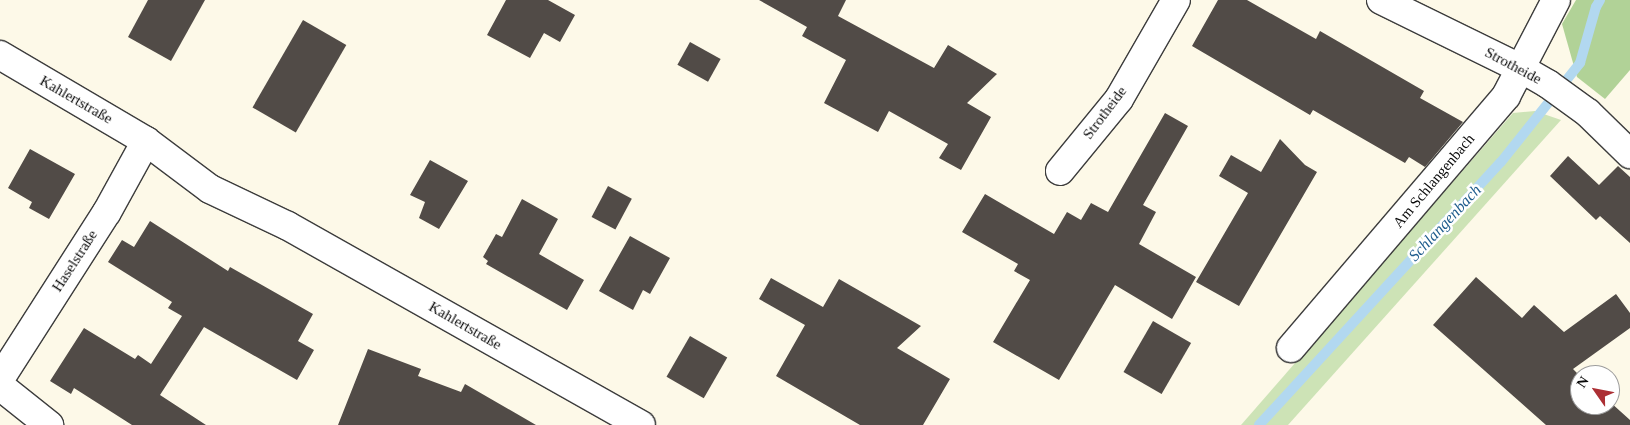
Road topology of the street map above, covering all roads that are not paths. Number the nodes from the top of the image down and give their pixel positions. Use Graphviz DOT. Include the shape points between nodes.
graph roads {
  1 [pos="1176,0"];
  2 [pos="1381,0"];
  3 [pos="1556,0"];
  4 [pos="0,55"];
  5 [pos="1522,69"];
  6 [pos="148,143"];
  7 [pos="1630,154"];
  8 [pos="1060,171"];
  9 [pos="1291,348"];
  10 [pos="0,379"];
  11 [pos="0,386"];
  12 [pos="49,425"];
  13 [pos="641,425"];
  1 -- 8 [label="street, Strotheide" via="1119,99"];
  2 -- 5 [label="street, Strotheide"];
  3 -- 5 [label="street, Am Schlangenbach"];
  4 -- 6 [label="street, Kahlertstraße"];
  5 -- 7 [label="street, Strotheide" via="1574,102"];
  5 -- 9 [label="street, Am Schlangenbach" via="1506,96"];
  6 -- 10 [label="street, Haselstraße"];
  6 -- 13 [label="street, Kahlertstraße" via="210,189 288,226"];
  11 -- 12 [label="street"];
}
